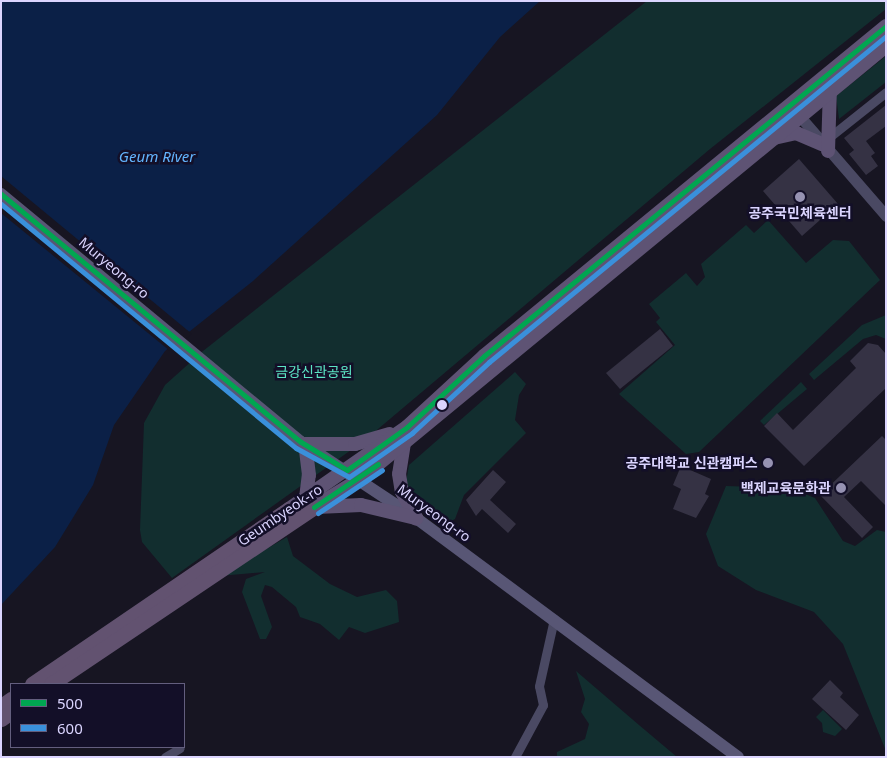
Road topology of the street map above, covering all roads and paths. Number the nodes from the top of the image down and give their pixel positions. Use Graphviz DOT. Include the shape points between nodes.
graph roads {
  1 [pos="886,26"];
  2 [pos="886,46"];
  3 [pos="830,89"];
  4 [pos="886,92"];
  5 [pos="794,110"];
  6 [pos="764,143"];
  7 [pos="826,144"];
  8 [pos="1,194"];
  9 [pos="883,209"];
  10 [pos="407,427"];
  11 [pos="303,443"];
  12 [pos="404,443"];
  13 [pos="347,470"];
  14 [pos="360,479"];
  15 [pos="310,502"];
  16 [pos="289,509"];
  17 [pos="416,518"];
  18 [pos="554,619"];
  19 [pos="33,683"];
  20 [pos="52,683"];
  21 [pos="180,748"];
  22 [pos="165,757"];
  23 [pos="515,757"];
  24 [pos="738,757"];
  1 -- 5 [label="main road, Geumbyeok-ro"];
  2 -- 3 [label="main road, Geumbyeok-ro"];
  3 -- 5 [label="main road, Geumbyeok-ro"];
  3 -- 7 [label="main road"];
  4 -- 7 [label="street"];
  5 -- 6 [label="main road, Geumbyeok-ro"];
  5 -- 7 [label="street"];
  5 -- 10 [label="main road, Geumbyeok-ro" via="499,344"];
  6 -- 7 [label="main road" via="784,134 796,133"];
  6 -- 12 [label="main road, Geumbyeok-ro"];
  7 -- 9 [label="street"];
  8 -- 11 [label="main road, Muryeong-ro"];
  10 -- 11 [label="main road" via="355,444"];
  10 -- 13 [label="main road, Geumbyeok-ro"];
  11 -- 13 [label="main road, Muryeong-ro"];
  11 -- 15 [label="main road"];
  12 -- 14 [label="main road, Geumbyeok-ro"];
  12 -- 17 [label="main road" via="399,474 402,492"];
  13 -- 14 [label="main road, Muryeong-ro"];
  13 -- 15 [label="main road, Geumbyeok-ro"];
  14 -- 15 [label="main road, Geumbyeok-ro"];
  14 -- 17 [label="main road, Muryeong-ro"];
  15 -- 16 [label="main road, Geumbyeok-ro"];
  15 -- 17 [label="main road" via="361,505"];
  15 -- 20 [label="highway, Geumbyeok-ro"];
  16 -- 19 [label="highway, Geumbyeok-ro"];
  17 -- 18 [label="main road, Muryeong-ro"];
  18 -- 23 [label="street" via="539,686 543,706"];
  18 -- 24 [label="main road, Muryeong-ro"];
  21 -- 22 [label="street"];
}
